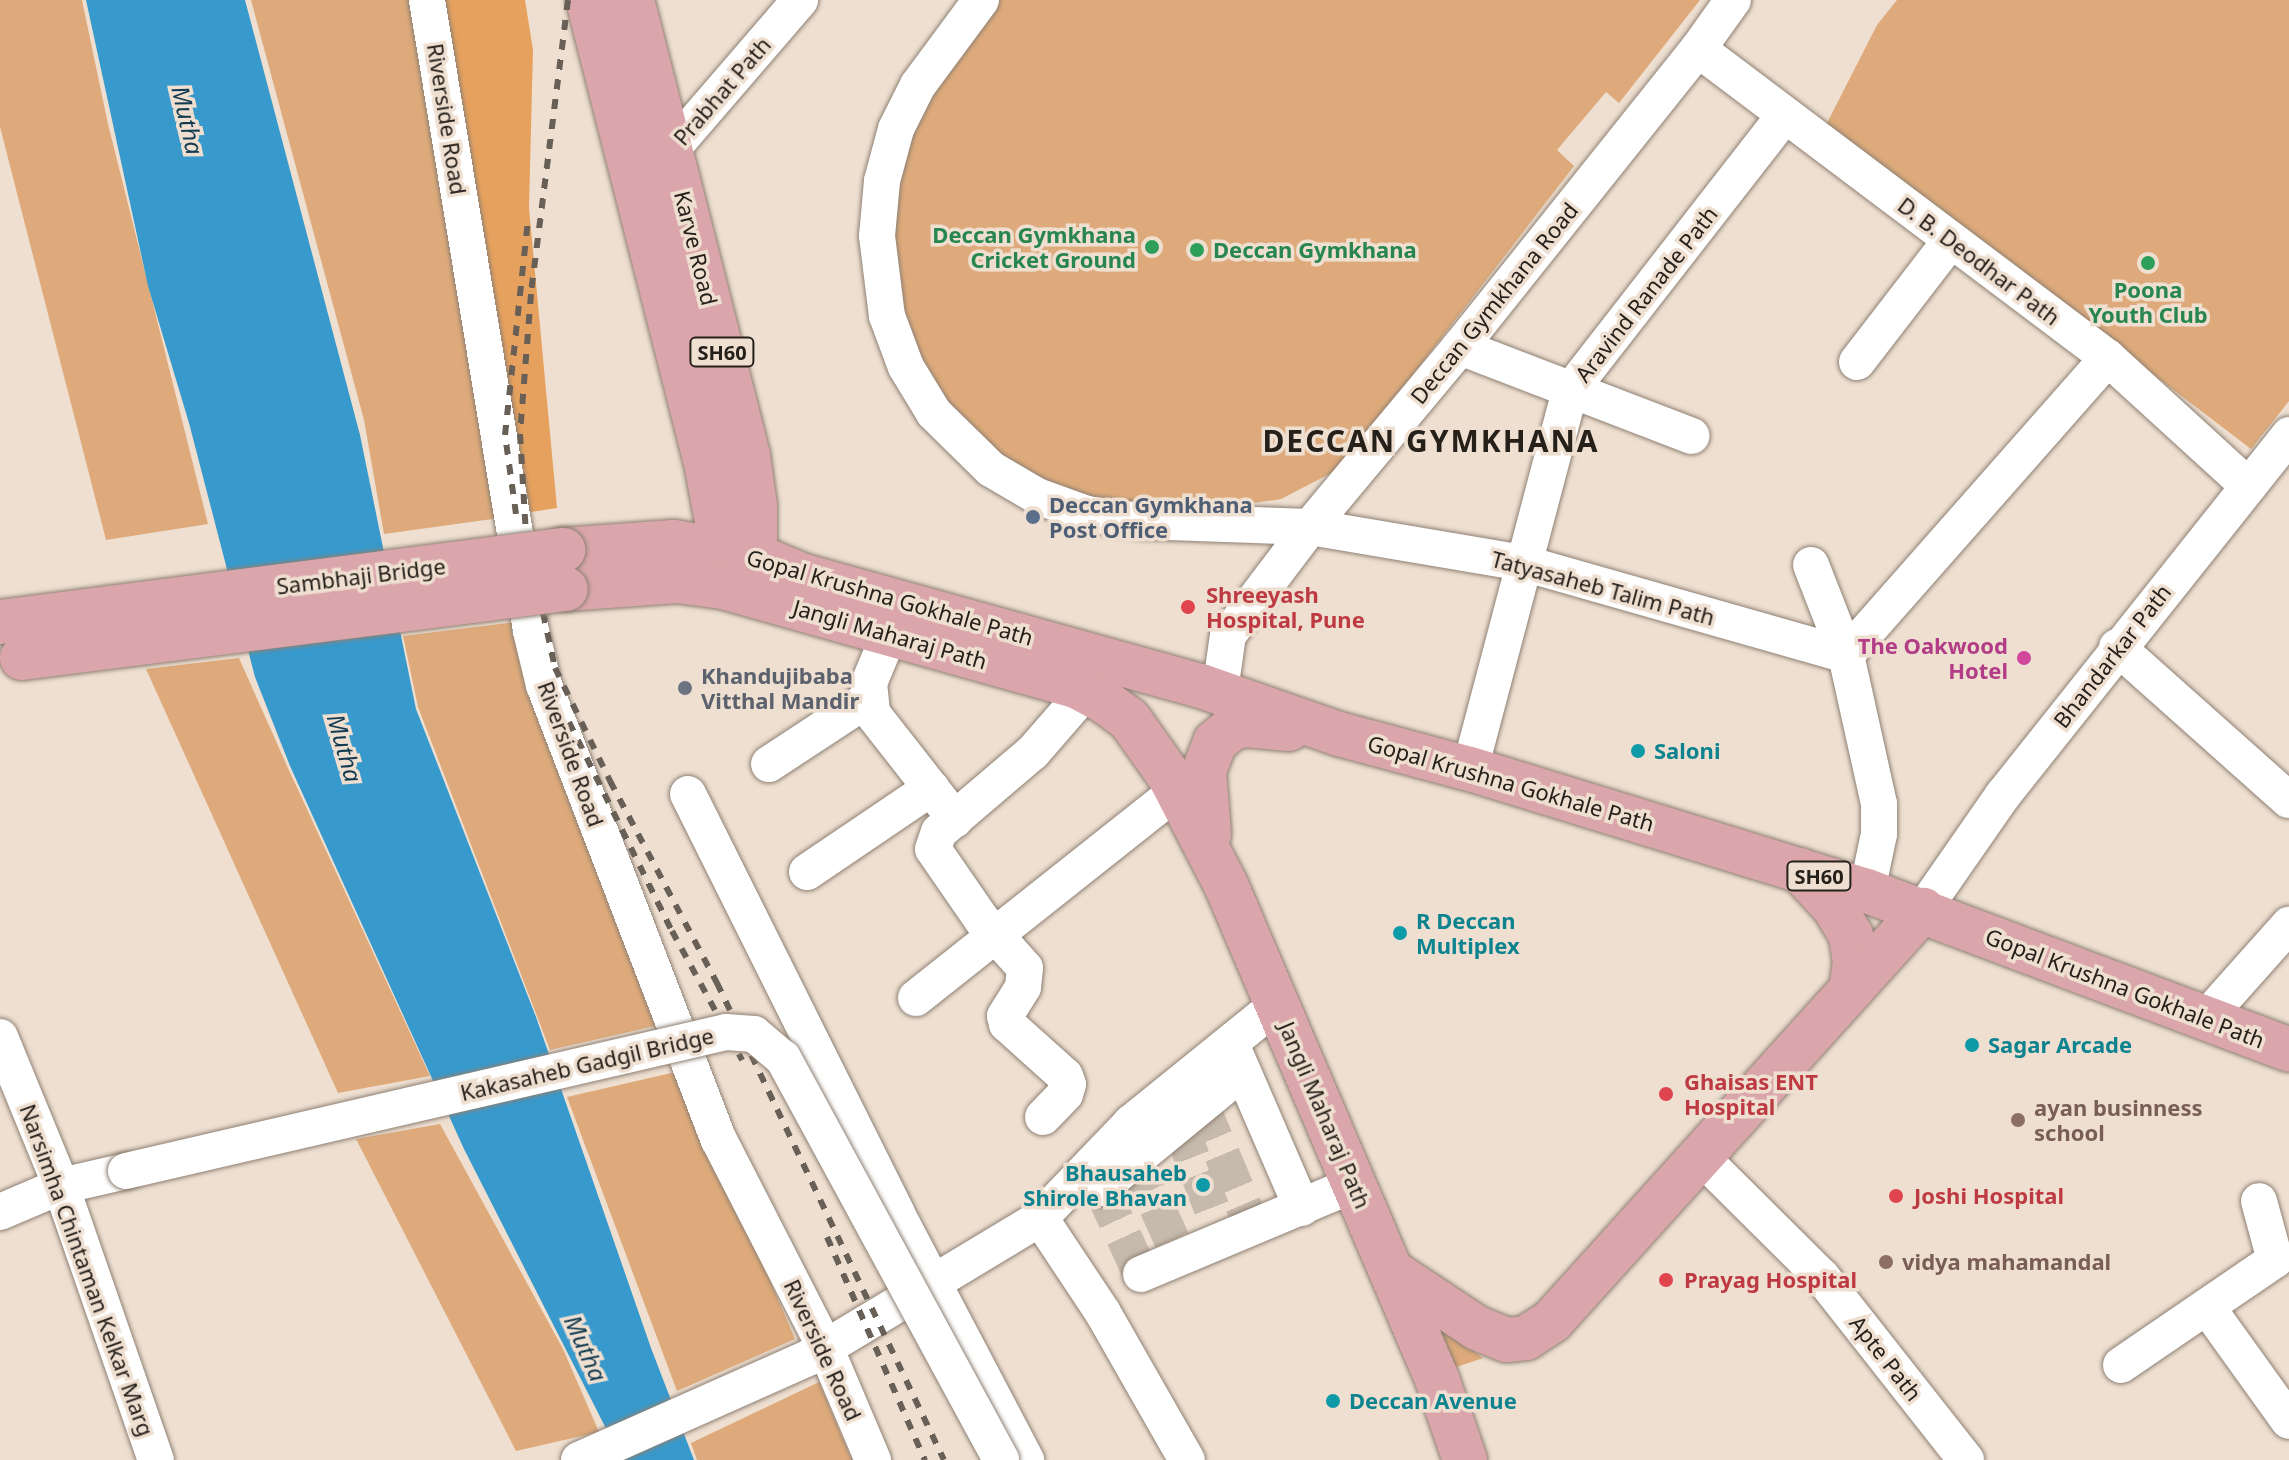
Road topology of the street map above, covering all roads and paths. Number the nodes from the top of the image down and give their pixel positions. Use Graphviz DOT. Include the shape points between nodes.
graph roads {
  1 [pos="427,0"];
  2 [pos="588,0"];
  3 [pos="632,0"];
  4 [pos="800,0"];
  5 [pos="981,0"];
  6 [pos="1733,0"];
  7 [pos="1698,49"];
  8 [pos="1785,115"];
  9 [pos="671,150"];
  10 [pos="630,162"];
  11 [pos="1951,240"];
  12 [pos="1460,347"];
  13 [pos="2108,358"];
  14 [pos="1857,362"];
  15 [pos="1570,391"];
  16 [pos="2289,435"];
  17 [pos="1692,436"];
  18 [pos="748,456"];
  19 [pos="707,468"];
  20 [pos="2248,486"];
  21 [pos="1310,527"];
  22 [pos="635,542"];
  23 [pos="1523,563"];
  24 [pos="1811,565"];
  25 [pos="564,570"];
  26 [pos="739,571"];
  27 [pos="822,581"];
  28 [pos="889,635"];
  29 [pos="2117,647"];
  30 [pos="7,649"];
  31 [pos="1846,655"];
  32 [pos="1220,691"];
  33 [pos="1094,695"];
  34 [pos="868,699"];
  35 [pos="1339,734"];
  36 [pos="769,764"];
  37 [pos="1470,769"];
  38 [pos="1174,784"];
  39 [pos="931,788"];
  40 [pos="688,794"];
  41 [pos="2289,800"];
  42 [pos="955,819"];
  43 [pos="1211,855"];
  44 [pos="1800,870"];
  45 [pos="807,872"];
  46 [pos="1906,896"];
  47 [pos="2289,925"];
  48 [pos="998,936"];
  49 [pos="1851,990"];
  50 [pos="916,998"];
  51 [pos="1278,1004"];
  52 [pos="2206,1018"];
  53 [pos="0,1037"];
  54 [pos="2289,1050"];
  55 [pos="1236,1057"];
  56 [pos="1043,1117"];
  57 [pos="1701,1157"];
  58 [pos="1353,1185"];
  59 [pos="61,1186"];
  60 [pos="1101,1188"];
  61 [pos="2259,1201"];
  62 [pos="1302,1208"];
  63 [pos="0,1212"];
  64 [pos="1040,1218"];
  65 [pos="1391,1271"];
  66 [pos="1141,1274"];
  67 [pos="934,1284"];
  68 [pos="2207,1307"];
  69 [pos="818,1352"];
  70 [pos="2121,1365"];
  71 [pos="2289,1421"];
  72 [pos="156,1460"];
  73 [pos="579,1460"];
  74 [pos="873,1460"];
  75 [pos="1001,1460"];
  76 [pos="1026,1460"];
  77 [pos="1187,1460"];
  78 [pos="1465,1460"];
  79 [pos="1966,1460"];
  1 -- 69 [label="street, Riverside Road" via="528,616 544,685 719,1140"];
  2 -- 10 [label="main road, Karve Road / SH60"];
  3 -- 9 [label="main road, Karve Road / SH60"];
  4 -- 9 [label="street, Prabhat Path"];
  5 -- 21 [label="street, Tatyasaheb Talim Path" via="909,101 882,181 877,236 882,290 895,342 919,390 951,433 991,469 1062,506 1140,521"];
  6 -- 7 [label="street, Deccan Gymkhana Road"];
  7 -- 8 [label="street, D. B. Deodhar Path"];
  7 -- 12 [label="street, Deccan Gymkhana Road"];
  8 -- 11 [label="street, D. B. Deodhar Path"];
  8 -- 15 [label="street, Aravind Ranade Path"];
  9 -- 10 [label="street, Prabhat Path"];
  9 -- 18 [label="main road, Karve Road / SH60"];
  10 -- 19 [label="main road, Karve Road / SH60"];
  11 -- 13 [label="street, D. B. Deodhar Path"];
  11 -- 14 [label="street"];
  12 -- 15 [label="street"];
  12 -- 21 [label="street, Deccan Gymkhana Road"];
  13 -- 20 [label="street, D. B. Deodhar Path"];
  13 -- 31 [label="street"];
  15 -- 17 [label="street"];
  15 -- 23 [label="street, Aravind Ranade Path"];
  16 -- 20 [label="street, Bhandarkar Path"];
  18 -- 26 [label="main road, Karve Road / SH60" via="755,506"];
  18 -- 27 [label="main road" via="789,537"];
  19 -- 22 [label="main road" via="702,490 688,507"];
  19 -- 26 [label="main road, Karve Road / SH60"];
  20 -- 29 [label="street, Bhandarkar Path"];
  21 -- 23 [label="street, Tatyasaheb Talim Path"];
  21 -- 32 [label="street, Deccan Gymkhana Road" via="1228,635"];
  22 -- 25 [label="main road, Sambhaji Bridge"];
  22 -- 26 [label="main road, Sambhaji Bridge" via="674,542"];
  23 -- 31 [label="street, Tatyasaheb Talim Path"];
  23 -- 37 [label="street, Aravind Ranade Path"];
  24 -- 31 [label="street"];
  25 -- 26 [label="main road, Sambhaji Bridge" via="677,581"];
  25 -- 30 [label="main road, Sambhaji Bridge, bridge"];
  26 -- 27 [label="main road, Gopal Krushna Gokhale Path / SH60"];
  26 -- 28 [label="main road, Jangli Maharaj Path"];
  27 -- 32 [label="main road, Gopal Krushna Gokhale Path / SH60"];
  28 -- 33 [label="main road, Jangli Maharaj Path"];
  28 -- 34 [label="street" via="869,683"];
  29 -- 41 [label="street"];
  29 -- 46 [label="street, Bhandarkar Path" via="2003,795"];
  31 -- 46 [label="street" via="1879,804 1879,834"];
  32 -- 35 [label="main road, Gopal Krushna Gokhale Path / SH60"];
  33 -- 38 [label="main road" via="1143,735"];
  33 -- 42 [label="street"];
  34 -- 36 [label="street"];
  34 -- 39 [label="street" via="872,713"];
  35 -- 37 [label="main road, Gopal Krushna Gokhale Path / SH60"];
  35 -- 43 [label="main road" via="1246,725 1220,735 1204,771"];
  37 -- 44 [label="main road, Gopal Krushna Gokhale Path / SH60"];
  38 -- 43 [label="main road, Jangli Maharaj Path"];
  38 -- 48 [label="street"];
  39 -- 42 [label="street"];
  39 -- 45 [label="street"];
  40 -- 67 [label="street"];
  42 -- 48 [label="street" via="939,832 933,849"];
  43 -- 51 [label="main road, Jangli Maharaj Path"];
  44 -- 46 [label="main road, Gopal Krushna Gokhale Path / SH60"];
  44 -- 49 [label="main road" via="1851,935"];
  46 -- 49 [label="main road"];
  46 -- 52 [label="main road, Gopal Krushna Gokhale Path / SH60"];
  47 -- 52 [label="street"];
  48 -- 50 [label="street"];
  48 -- 56 [label="street" via="1020,958 1026,976 1005,1016 1007,1024 1068,1084"];
  49 -- 57 [label="main road"];
  51 -- 55 [label="street"];
  51 -- 58 [label="main road, Jangli Maharaj Path"];
  52 -- 54 [label="main road, Gopal Krushna Gokhale Path / SH60"];
  53 -- 59 [label="street, Narsimha Chintaman Kelkar Marg"];
  55 -- 60 [label="street"];
  55 -- 62 [label="street"];
  55 -- 64 [label="street" via="1131,1123"];
  57 -- 65 [label="main road" via="1552,1321 1526,1338 1507,1340 1477,1328"];
  57 -- 79 [label="street, Apte Path" via="1822,1277"];
  58 -- 62 [label="street"];
  58 -- 65 [label="main road, Jangli Maharaj Path"];
  59 -- 63 [label="street, Kakasaheb Gadgil Bridge"];
  59 -- 72 [label="street, Narsimha Chintaman Kelkar Marg"];
  59 -- 75 [label="street, Kakasaheb Gadgil Bridge, bridge" via="726,1032 754,1034 783,1058"];
  61 -- 68 [label="street" via="2275,1260"];
  62 -- 66 [label="street"];
  64 -- 67 [label="street"];
  64 -- 77 [label="street" via="1103,1313 1158,1383"];
  65 -- 78 [label="main road, Jangli Maharaj Path"];
  67 -- 69 [label="street"];
  67 -- 76 [label="street"];
  68 -- 70 [label="street"];
  68 -- 71 [label="street"];
  69 -- 73 [label="street"];
  69 -- 74 [label="street, Riverside Road"];
}
